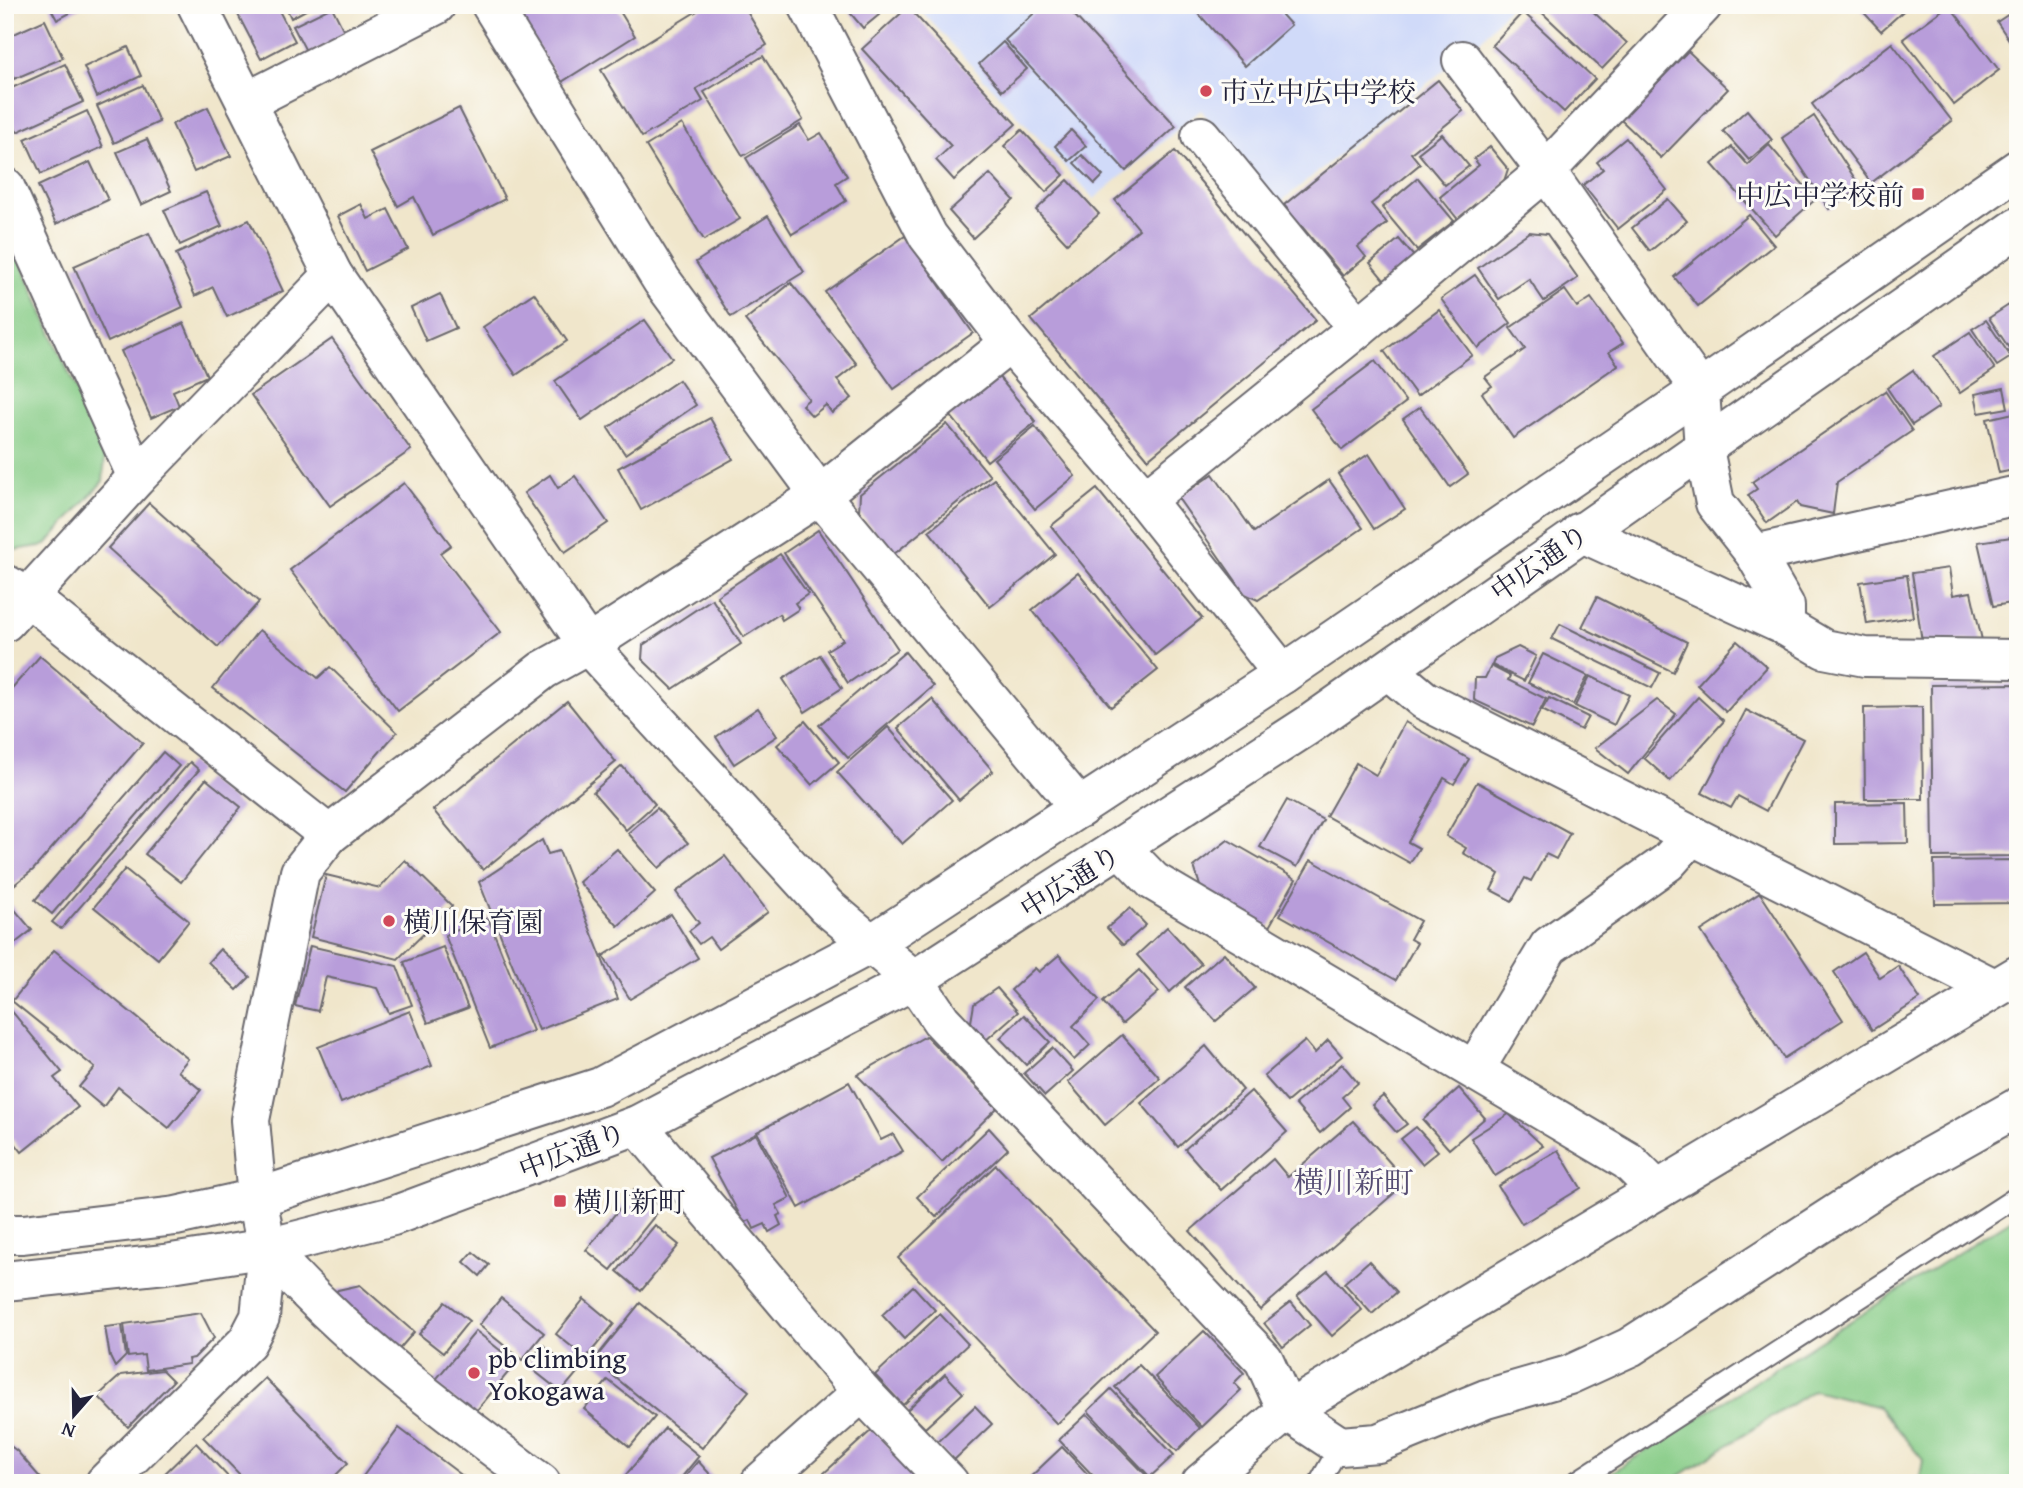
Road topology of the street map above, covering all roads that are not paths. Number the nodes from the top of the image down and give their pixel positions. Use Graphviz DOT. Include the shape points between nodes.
graph roads {
  1 [pos="197,5"];
  2 [pos="436,5"];
  3 [pos="491,5"];
  4 [pos="808,5"];
  5 [pos="1703,5"];
  6 [pos="1462,60"];
  7 [pos="246,102"];
  8 [pos="1201,136"];
  9 [pos="2018,169"];
  10 [pos="1546,171"];
  11 [pos="5,187"];
  12 [pos="2018,228"];
  13 [pos="333,275"];
  14 [pos="1358,328"];
  15 [pos="1010,343"];
  16 [pos="1700,390"];
  17 [pos="1704,449"];
  18 [pos="137,477"];
  19 [pos="820,495"];
  20 [pos="2018,495"];
  21 [pos="1145,500"];
  22 [pos="1580,532"];
  23 [pos="1755,554"];
  24 [pos="13,601"];
  25 [pos="1785,626"];
  26 [pos="588,645"];
  27 [pos="2018,659"];
  28 [pos="1388,670"];
  29 [pos="1283,674"];
  30 [pos="1080,808"];
  31 [pos="329,835"];
  32 [pos="1692,835"];
  33 [pos="1122,849"];
  34 [pos="871,944"];
  35 [pos="914,980"];
  36 [pos="2006,981"];
  37 [pos="1475,1069"];
  38 [pos="2018,1107"];
  39 [pos="637,1125"];
  40 [pos="1656,1189"];
  41 [pos="2018,1196"];
  42 [pos="257,1198"];
  43 [pos="5,1234"];
  44 [pos="267,1248"];
  45 [pos="5,1281"];
  46 [pos="862,1392"];
  47 [pos="1287,1411"];
  48 [pos="1340,1446"];
  49 [pos="105,1483"];
  50 [pos="541,1483"];
  51 [pos="760,1483"];
  52 [pos="949,1483"];
  53 [pos="1201,1483"];
  54 [pos="1319,1483"];
  55 [pos="1574,1483"];
  1 -- 7 [label="street"];
  2 -- 7 [label="street"];
  3 -- 19 [label="street" via="662,281"];
  4 -- 15 [label="street" via="928,236"];
  5 -- 10 [label="street"];
  6 -- 10 [label="street"];
  7 -- 13 [label="street"];
  8 -- 14 [label="street"];
  9 -- 16 [label="street"];
  10 -- 14 [label="street"];
  10 -- 16 [label="street"];
  11 -- 18 [label="street"];
  12 -- 17 [label="street, 中広通り"];
  13 -- 18 [label="street"];
  13 -- 26 [label="street"];
  14 -- 21 [label="street"];
  15 -- 19 [label="street"];
  15 -- 21 [label="street"];
  16 -- 17 [label="street"];
  16 -- 29 [label="street"];
  17 -- 22 [label="street, 中広通り"];
  17 -- 23 [label="street" via="1714,503"];
  18 -- 24 [label="street"];
  19 -- 26 [label="street"];
  19 -- 30 [label="street"];
  20 -- 23 [label="street"];
  21 -- 29 [label="street"];
  22 -- 25 [label="street"];
  22 -- 28 [label="street, 中広通り"];
  23 -- 25 [label="street" via="1786,606"];
  24 -- 31 [label="street"];
  25 -- 27 [label="street" via="1824,649 1864,657"];
  26 -- 31 [label="street" via="544,670"];
  26 -- 34 [label="street" via="825,906"];
  28 -- 32 [label="street" via="1424,700"];
  28 -- 33 [label="street, 中広通り"];
  29 -- 30 [label="street"];
  30 -- 34 [label="street"];
  31 -- 42 [label="street" via="300,872 250,1120"];
  32 -- 36 [label="street"];
  32 -- 37 [label="street" via="1668,862 1549,946"];
  33 -- 35 [label="street, 中広通り"];
  33 -- 37 [label="street" via="1153,881"];
  34 -- 35 [label="street"];
  34 -- 42 [label="street" via="600,1087"];
  35 -- 39 [label="street, 中広通り"];
  35 -- 47 [label="street" via="941,1020 1264,1360"];
  36 -- 40 [label="street"];
  37 -- 40 [label="street" via="1628,1161"];
  38 -- 48 [label="street" via="1888,1180 1630,1347 1569,1375 1486,1399 1378,1443"];
  39 -- 44 [label="street, 中広通り" via="393,1216"];
  39 -- 46 [label="street"];
  40 -- 47 [label="street"];
  41 -- 55 [label="lane"];
  42 -- 43 [label="street" via="176,1216"];
  42 -- 44 [label="street"];
  44 -- 45 [label="street, 中広通り"];
  44 -- 49 [label="street" via="260,1317 247,1342"];
  44 -- 50 [label="street" via="303,1289 404,1378"];
  46 -- 51 [label="street"];
  46 -- 52 [label="street"];
  47 -- 48 [label="street"];
  47 -- 53 [label="street"];
  48 -- 54 [label="lane"];
}
